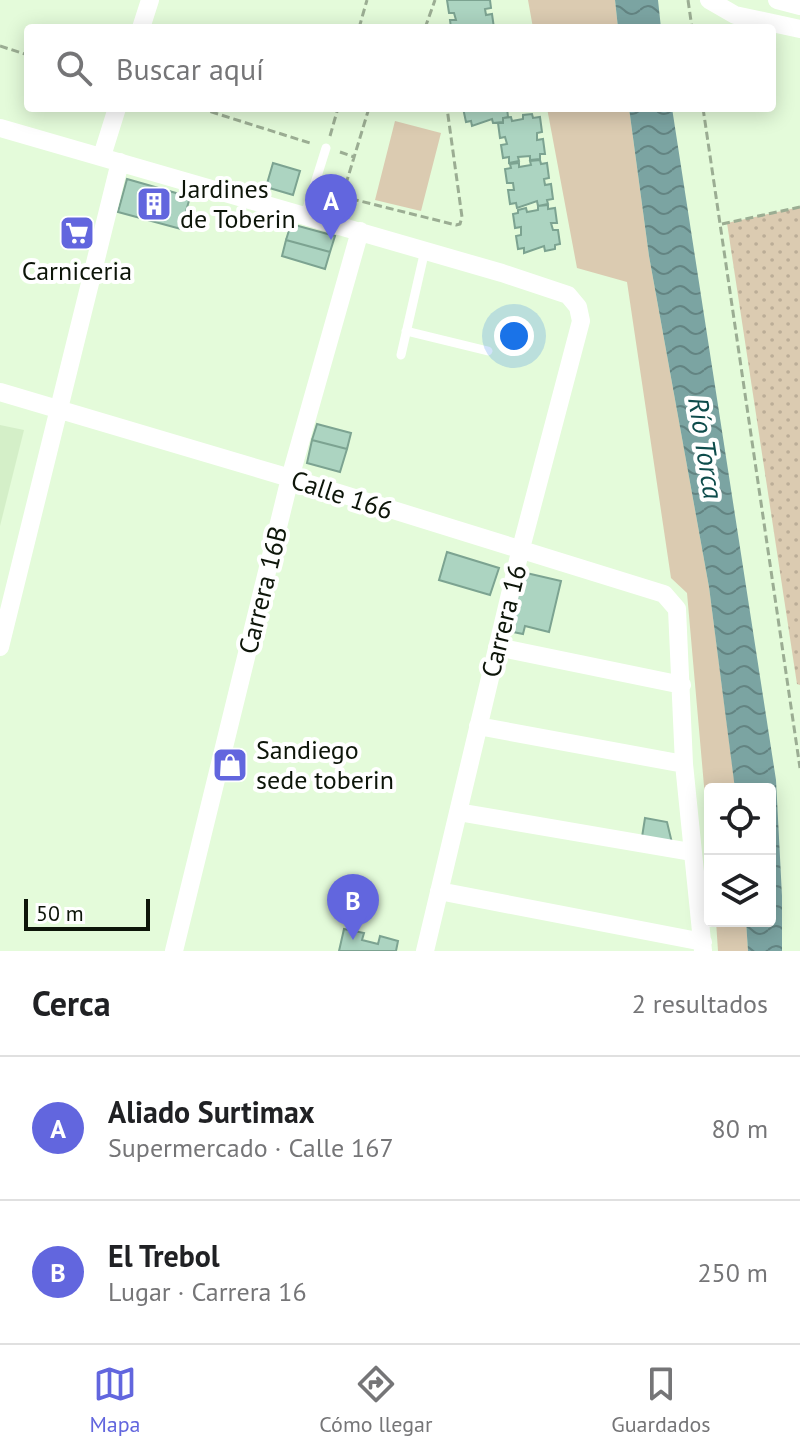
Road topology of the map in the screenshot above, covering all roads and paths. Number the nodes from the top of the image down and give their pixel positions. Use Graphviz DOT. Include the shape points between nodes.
graph roads {
  1 [pos="150,0"];
  2 [pos="367,0"];
  3 [pos="436,0"];
  4 [pos="688,0"];
  5 [pos="709,0"];
  6 [pos="777,0"];
  7 [pos="800,6"];
  8 [pos="142,24"];
  9 [pos="360,24"];
  10 [pos="427,24"];
  11 [pos="691,24"];
  12 [pos="800,29"];
  13 [pos="0,46"];
  14 [pos="24,54"];
  15 [pos="117,112"];
  16 [pos="212,112"];
  17 [pos="337,112"];
  18 [pos="368,112"];
  19 [pos="448,112"];
  20 [pos="704,112"];
  21 [pos="0,128"];
  22 [pos="326,148"];
  23 [pos="354,157"];
  24 [pos="111,159"];
  25 [pos="800,207"];
  26 [pos="305,215"];
  27 [pos="720,225"];
  28 [pos="360,231"];
  29 [pos="425,250"];
  30 [pos="406,331"];
  31 [pos="488,351"];
  32 [pos="401,355"];
  33 [pos="0,392"];
  34 [pos="58,409"];
  35 [pos="290,478"];
  36 [pos="520,552"];
  37 [pos="0,647"];
  38 [pos="497,647"];
  39 [pos="788,681"];
  40 [pos="797,684"];
  41 [pos="682,685"];
  42 [pos="478,726"];
  43 [pos="798,743"];
  44 [pos="684,764"];
  45 [pos="800,768"];
  46 [pos="458,812"];
  47 [pos="691,852"];
  48 [pos="439,891"];
  49 [pos="703,947"];
  50 [pos="174,951"];
  51 [pos="425,951"];
  1 -- 8 [label="street"];
  2 -- 9 [label="path"];
  3 -- 10 [label="path"];
  4 -- 11 [label="path"];
  5 -- 12 [label="street" via="735,15"];
  6 -- 7 [label="street"];
  13 -- 14 [label="path"];
  15 -- 24 [label="street"];
  16 -- 22 [label="path"];
  17 -- 22 [label="path"];
  18 -- 23 [label="path"];
  19 -- 23 [label="path" via="460,224 349,197 345,187"];
  20 -- 27 [label="path"];
  21 -- 24 [label="street"];
  22 -- 23 [label="path"];
  22 -- 26 [label="lane"];
  24 -- 26 [label="street"];
  24 -- 34 [label="street"];
  25 -- 27 [label="path"];
  26 -- 28 [label="street"];
  27 -- 39 [label="path"];
  28 -- 29 [label="street"];
  28 -- 35 [label="street, Carrera 16B"];
  29 -- 30 [label="lane"];
  29 -- 36 [label="street, Carrera 16" via="568,295 578,307 581,321"];
  30 -- 31 [label="lane"];
  30 -- 32 [label="lane"];
  33 -- 34 [label="street, Calle 166"];
  34 -- 35 [label="street, Calle 166"];
  34 -- 37 [label="street"];
  35 -- 36 [label="street, Calle 166"];
  35 -- 50 [label="street, Carrera 16B"];
  36 -- 38 [label="street, Carrera 16"];
  36 -- 41 [label="street, Calle 166" via="664,594 677,609"];
  38 -- 41 [label="street"];
  38 -- 42 [label="street, Carrera 16"];
  39 -- 40 [label="path"];
  39 -- 43 [label="path"];
  41 -- 44 [label="street"];
  42 -- 44 [label="street"];
  42 -- 46 [label="street, Carrera 16"];
  43 -- 45 [label="path"];
  44 -- 47 [label="street"];
  46 -- 47 [label="street"];
  46 -- 48 [label="street, Carrera 16"];
  47 -- 49 [label="street"];
  48 -- 49 [label="street"];
  48 -- 51 [label="street, Carrera 16"];
}
